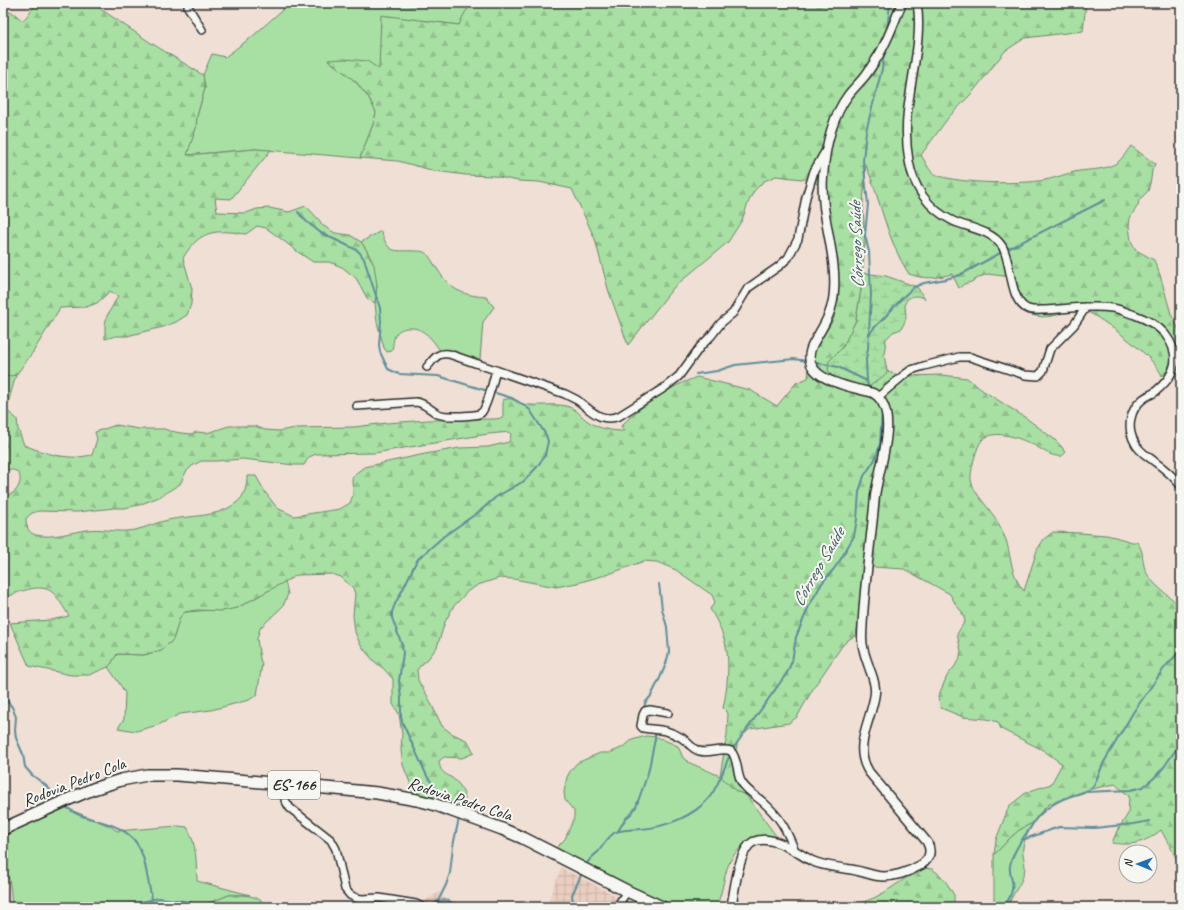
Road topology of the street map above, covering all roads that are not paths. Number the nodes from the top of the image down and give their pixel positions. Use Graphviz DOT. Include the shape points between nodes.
graph roads {
  1 [pos="189,3"];
  2 [pos="902,3"];
  3 [pos="917,3"];
  4 [pos="202,30"];
  5 [pos="826,150"];
  6 [pos="1086,307"];
  7 [pos="427,367"];
  8 [pos="496,370"];
  9 [pos="878,396"];
  10 [pos="357,406"];
  11 [pos="1181,486"];
  12 [pos="668,713"];
  13 [pos="284,784"];
  14 [pos="3,829"];
  15 [pos="795,851"];
  16 [pos="627,891"];
  17 [pos="422,907"];
  18 [pos="618,907"];
  19 [pos="662,907"];
  20 [pos="732,907"];
  1 -- 4 [label="street" via="188,7"];
  2 -- 5 [label="street" via="878,57 838,112"];
  3 -- 6 [label="street" via="918,42 907,123 907,149 917,187 932,208 952,221 993,236 1002,245 1013,287 1022,306 1033,310"];
  5 -- 8 [label="street" via="814,171 798,239 788,258 748,288 733,313 700,347 679,376 664,388 619,416 607,418 597,415 565,394"];
  5 -- 9 [label="street" via="822,195 835,275 834,292 828,318 812,345 810,364 816,372 830,381"];
  6 -- 9 [label="street" via="1074,325 1050,349 1043,371 1038,376 1025,375 970,357 959,357 911,370"];
  6 -- 11 [label="street" via="1114,308 1145,319 1156,326 1171,344 1176,359 1172,371 1164,384 1135,407 1130,425 1138,449 1168,472"];
  7 -- 8 [label="street" via="439,354 445,353"];
  8 -- 10 [label="street" via="484,409 480,414 443,415 416,402"];
  9 -- 15 [label="street" via="885,411 887,433 876,486 865,591 862,640 875,682 875,692 863,739 862,759 869,772 927,842 931,851 930,856 921,865 888,876 822,864"];
  12 -- 15 [label="street" via="645,711 641,726 675,734 698,751 731,752 742,784 781,821"];
  13 -- 14 [label="main road, Rodovia Pedro Cola / ES-166" via="163,774 135,776 67,800"];
  13 -- 16 [label="main road, Rodovia Pedro Cola / ES-166" via="377,794 433,804 523,838"];
  13 -- 17 [label="street" via="285,800 290,808 334,844 345,889 350,896 362,899 379,898"];
  15 -- 20 [label="street" via="767,840 755,841 749,845 741,860"];
  16 -- 18 [label="street"];
  16 -- 19 [label="main road, Rodovia Pedro Cola / ES-166"];
}
